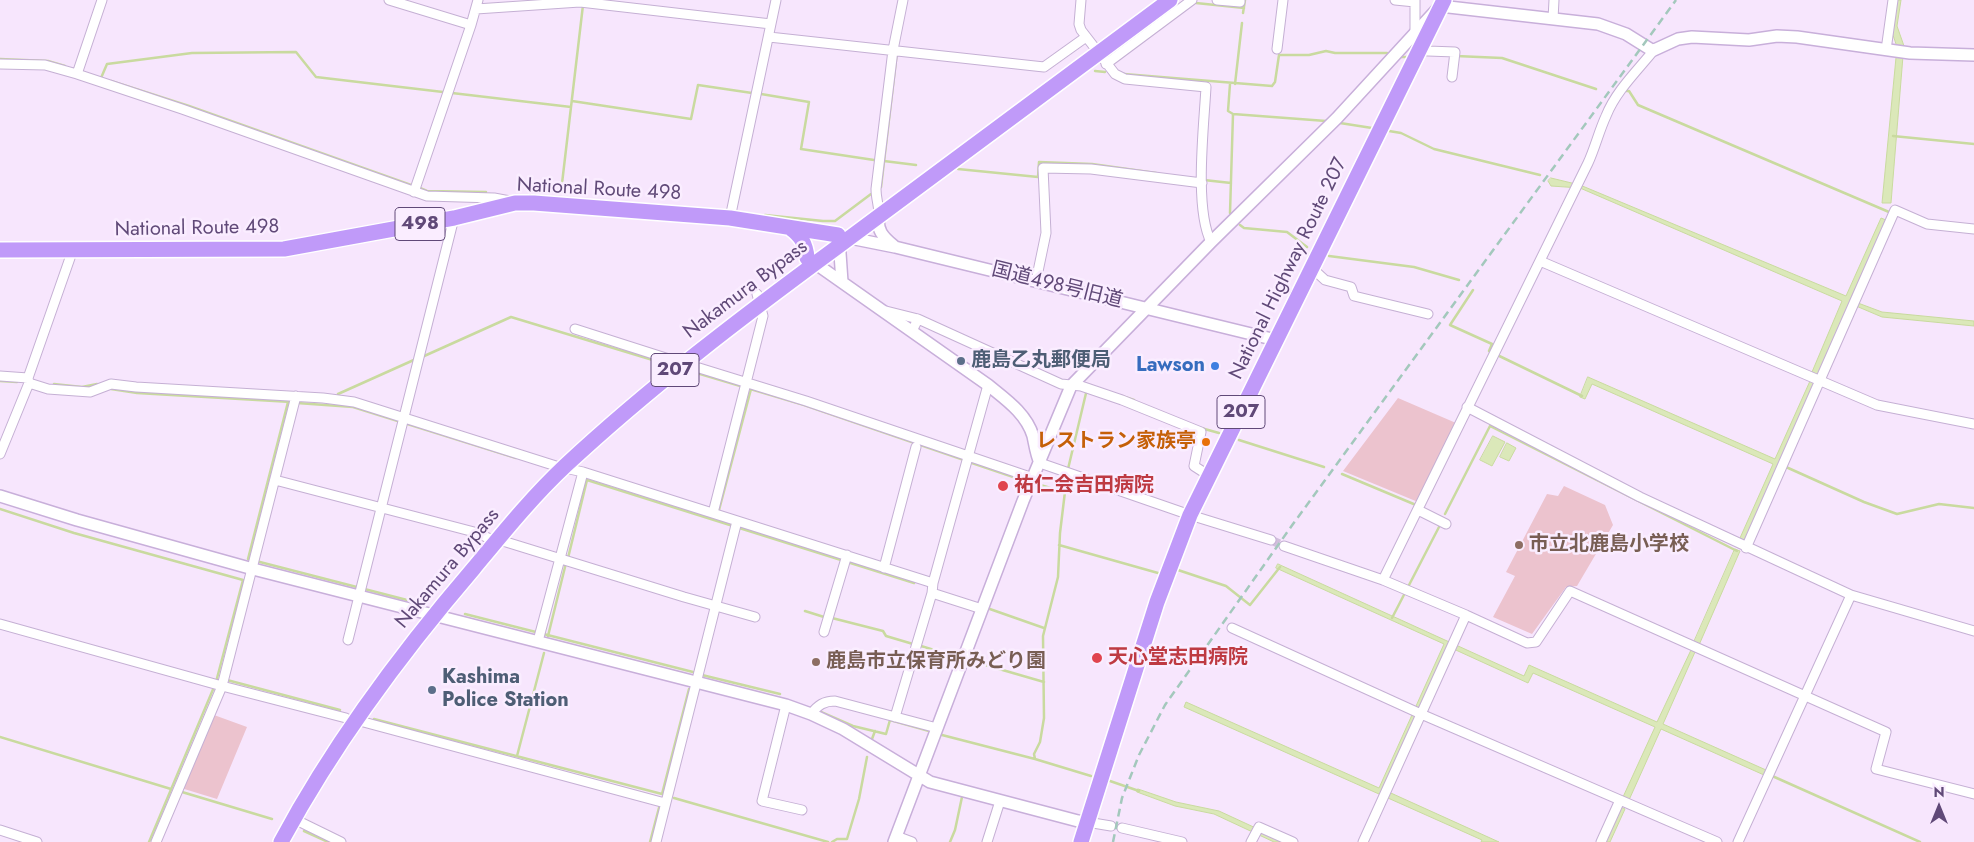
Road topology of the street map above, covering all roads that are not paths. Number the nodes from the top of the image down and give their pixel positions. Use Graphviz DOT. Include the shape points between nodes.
graph roads {
  1 [pos="102,0"];
  2 [pos="389,0"];
  3 [pos="776,0"];
  4 [pos="903,0"];
  5 [pos="1081,0"];
  6 [pos="1192,0"];
  7 [pos="1217,0"];
  8 [pos="1240,0"];
  9 [pos="1283,0"];
  10 [pos="1396,0"];
  11 [pos="1554,0"];
  12 [pos="1893,0"];
  13 [pos="1162,1"];
  14 [pos="1415,1"];
  15 [pos="1442,3"];
  16 [pos="476,4"];
  17 [pos="1554,19"];
  18 [pos="771,24"];
  19 [pos="471,25"];
  20 [pos="1415,32"];
  21 [pos="768,37"];
  22 [pos="1420,48"];
  23 [pos="1277,49"];
  24 [pos="896,50"];
  25 [pos="1096,50"];
  26 [pos="1654,50"];
  27 [pos="1895,51"];
  28 [pos="1974,55"];
  29 [pos="0,64"];
  30 [pos="78,71"];
  31 [pos="1452,77"];
  32 [pos="1202,179"];
  33 [pos="414,192"];
  34 [pos="515,203"];
  35 [pos="879,209"];
  36 [pos="454,218"];
  37 [pos="730,218"];
  38 [pos="790,228"];
  39 [pos="1974,229"];
  40 [pos="842,239"];
  41 [pos="1211,242"];
  42 [pos="895,247"];
  43 [pos="0,250"];
  44 [pos="71,250"];
  45 [pos="811,260"];
  46 [pos="1540,261"];
  47 [pos="1312,268"];
  48 [pos="1036,281"];
  49 [pos="842,282"];
  50 [pos="759,299"];
  51 [pos="1147,308"];
  52 [pos="883,311"];
  53 [pos="1428,314"];
  54 [pos="918,319"];
  55 [pos="575,329"];
  56 [pos="912,331"];
  57 [pos="1276,340"];
  58 [pos="677,361"];
  59 [pos="0,376"];
  60 [pos="28,380"];
  61 [pos="1820,381"];
  62 [pos="988,385"];
  63 [pos="1071,386"];
  64 [pos="745,388"];
  65 [pos="296,396"];
  66 [pos="1467,408"];
  67 [pos="403,416"];
  68 [pos="1974,424"];
  69 [pos="1032,434"];
  70 [pos="1049,438"];
  71 [pos="916,447"];
  72 [pos="0,454"];
  73 [pos="967,459"];
  74 [pos="1040,463"];
  75 [pos="560,467"];
  76 [pos="583,472"];
  77 [pos="1208,475"];
  78 [pos="1033,478"];
  79 [pos="275,480"];
  80 [pos="0,496"];
  81 [pos="381,507"];
  82 [pos="1419,507"];
  83 [pos="713,513"];
  84 [pos="1190,515"];
  85 [pos="1446,524"];
  86 [pos="736,525"];
  87 [pos="493,539"];
  88 [pos="1271,540"];
  89 [pos="1284,546"];
  90 [pos="1746,548"];
  91 [pos="846,556"];
  92 [pos="560,559"];
  93 [pos="255,563"];
  94 [pos="884,568"];
  95 [pos="1383,580"];
  96 [pos="932,588"];
  97 [pos="361,591"];
  98 [pos="1851,595"];
  99 [pos="716,606"];
  100 [pos="982,609"];
  101 [pos="430,613"];
  102 [pos="1466,615"];
  103 [pos="755,617"];
  104 [pos="0,624"];
  105 [pos="1232,628"];
  106 [pos="1974,631"];
  107 [pos="824,632"];
  108 [pos="540,636"];
  109 [pos="348,640"];
  110 [pos="696,681"];
  111 [pos="222,686"];
  112 [pos="1804,697"];
  113 [pos="786,704"];
  114 [pos="811,714"];
  115 [pos="1421,714"];
  116 [pos="895,717"];
  117 [pos="351,719"];
  118 [pos="937,728"];
  119 [pos="919,776"];
  120 [pos="1974,794"];
  121 [pos="1000,800"];
  122 [pos="1620,800"];
  123 [pos="661,802"];
  124 [pos="802,810"];
  125 [pos="294,819"];
  126 [pos="1087,822"];
  127 [pos="1110,826"];
  128 [pos="1122,828"];
  129 [pos="0,830"];
  130 [pos="895,839"];
  131 [pos="1253,839"];
  132 [pos="37,842"];
  133 [pos="156,842"];
  134 [pos="270,842"];
  135 [pos="281,842"];
  136 [pos="341,842"];
  137 [pos="656,842"];
  138 [pos="912,842"];
  139 [pos="987,842"];
  140 [pos="1081,842"];
  141 [pos="1182,842"];
  142 [pos="1293,842"];
  143 [pos="1363,842"];
  144 [pos="1601,842"];
  145 [pos="1717,842"];
  146 [pos="1738,842"];
  1 -- 30 [label="street"];
  2 -- 19 [label="street"];
  3 -- 18 [label="street"];
  4 -- 24 [label="street"];
  5 -- 25 [label="street" via="1079,24"];
  6 -- 25 [label="street"];
  7 -- 8 [label="street"];
  9 -- 23 [label="street"];
  10 -- 14 [label="street"];
  11 -- 17 [label="street"];
  12 -- 27 [label="street"];
  13 -- 25 [label="highway, Nakamura Bypass / 207"];
  14 -- 20 [label="street"];
  15 -- 17 [label="street"];
  15 -- 20 [label="street"];
  15 -- 22 [label="highway, National Highway Route 207 / 207"];
  16 -- 18 [label="street" via="583,2"];
  16 -- 19 [label="street"];
  17 -- 26 [label="street" via="1611,27"];
  18 -- 21 [label="street"];
  19 -- 33 [label="street"];
  20 -- 41 [label="street" via="1337,118"];
  21 -- 24 [label="street"];
  21 -- 37 [label="street"];
  22 -- 31 [label="street" via="1455,52"];
  22 -- 47 [label="highway, National Highway Route 207 / 207"];
  24 -- 25 [label="street" via="1044,67"];
  24 -- 35 [label="street" via="876,189"];
  25 -- 32 [label="street" via="1115,74 1125,79 1206,87"];
  25 -- 35 [label="highway, Nakamura Bypass / 207"];
  26 -- 27 [label="street" via="1678,39 1692,37 1749,40 1797,36"];
  26 -- 46 [label="street" via="1606,115 1600,137"];
  27 -- 28 [label="street"];
  29 -- 30 [label="street" via="45,65"];
  30 -- 33 [label="street"];
  32 -- 41 [label="street" via="1206,226"];
  32 -- 48 [label="street" via="1043,168 1046,232"];
  33 -- 34 [label="street" via="427,196 494,198"];
  34 -- 36 [label="highway, National Route 498 / 498"];
  34 -- 37 [label="highway, National Route 498 / 498"];
  35 -- 40 [label="highway, Nakamura Bypass / 207"];
  35 -- 42 [label="street" via="878,229"];
  36 -- 44 [label="highway, National Route 498 / 498" via="284,249"];
  36 -- 67 [label="street"];
  37 -- 38 [label="highway, National Route 498 / 498"];
  38 -- 40 [label="highway, National Route 498 / 498"];
  38 -- 45 [label="highway" via="801,237"];
  39 -- 61 [label="street" via="1927,224 1895,210"];
  40 -- 42 [label="street, 国道498号旧道"];
  40 -- 45 [label="highway, Nakamura Bypass / 207"];
  40 -- 49 [label="street"];
  41 -- 51 [label="street"];
  42 -- 48 [label="street, 国道498号旧道"];
  43 -- 44 [label="highway, National Route 498 / 498"];
  44 -- 60 [label="street"];
  45 -- 49 [label="street"];
  45 -- 50 [label="highway, Nakamura Bypass / 207"];
  46 -- 61 [label="street"];
  46 -- 66 [label="street"];
  47 -- 53 [label="street" via="1325,280 1351,287 1354,296"];
  47 -- 57 [label="highway, National Highway Route 207 / 207"];
  48 -- 51 [label="street, 国道498号旧道"];
  49 -- 52 [label="street"];
  50 -- 58 [label="highway, Nakamura Bypass / 207"];
  50 -- 64 [label="street" via="763,316"];
  51 -- 57 [label="street, 国道498号旧道"];
  51 -- 63 [label="street"];
  52 -- 54 [label="street"];
  52 -- 56 [label="street"];
  54 -- 56 [label="street"];
  54 -- 63 [label="street"];
  55 -- 58 [label="street"];
  56 -- 62 [label="street"];
  57 -- 77 [label="highway, National Highway Route 207 / 207"];
  58 -- 64 [label="street"];
  58 -- 75 [label="highway, Nakamura Bypass / 207"];
  59 -- 60 [label="street"];
  60 -- 65 [label="street" via="48,389 90,392 111,384"];
  60 -- 72 [label="street"];
  61 -- 68 [label="street" via="1877,406"];
  61 -- 90 [label="street"];
  62 -- 69 [label="street" via="1021,414"];
  62 -- 73 [label="street"];
  63 -- 70 [label="street"];
  63 -- 77 [label="street" via="1122,400 1201,432 1194,466"];
  64 -- 73 [label="street" via="806,401"];
  64 -- 83 [label="street"];
  65 -- 67 [label="street" via="354,402"];
  65 -- 79 [label="street"];
  66 -- 82 [label="street"];
  66 -- 90 [label="street"];
  67 -- 75 [label="street"];
  67 -- 81 [label="street"];
  69 -- 70 [label="street"];
  69 -- 74 [label="street"];
  70 -- 74 [label="street"];
  71 -- 94 [label="street"];
  73 -- 78 [label="street"];
  73 -- 96 [label="street"];
  74 -- 78 [label="street"];
  74 -- 84 [label="street"];
  75 -- 76 [label="street"];
  75 -- 87 [label="highway, Nakamura Bypass / 207"];
  76 -- 83 [label="street"];
  76 -- 92 [label="street"];
  77 -- 84 [label="highway, National Highway Route 207 / 207"];
  78 -- 100 [label="street"];
  79 -- 81 [label="street"];
  79 -- 93 [label="street"];
  80 -- 93 [label="street" via="77,520"];
  81 -- 87 [label="street"];
  81 -- 97 [label="street"];
  82 -- 85 [label="street"];
  82 -- 95 [label="street"];
  83 -- 86 [label="street"];
  84 -- 88 [label="street"];
  84 -- 126 [label="highway, National Highway Route 207 / 207" via="1157,602"];
  86 -- 91 [label="street"];
  86 -- 99 [label="street"];
  87 -- 92 [label="street"];
  87 -- 101 [label="highway, Nakamura Bypass / 207"];
  89 -- 95 [label="street"];
  90 -- 98 [label="street"];
  91 -- 94 [label="street"];
  91 -- 107 [label="street"];
  92 -- 99 [label="street"];
  92 -- 108 [label="street"];
  93 -- 97 [label="street"];
  93 -- 111 [label="street"];
  94 -- 96 [label="street"];
  95 -- 102 [label="street"];
  96 -- 100 [label="street"];
  96 -- 116 [label="street"];
  97 -- 101 [label="street"];
  97 -- 109 [label="street"];
  98 -- 106 [label="street"];
  98 -- 112 [label="street"];
  99 -- 103 [label="street"];
  99 -- 110 [label="street"];
  100 -- 118 [label="street"];
  101 -- 108 [label="street"];
  101 -- 117 [label="highway, Nakamura Bypass / 207" via="397,647"];
  102 -- 112 [label="street" via="1527,643 1536,642 1570,591"];
  102 -- 115 [label="street"];
  104 -- 111 [label="street"];
  105 -- 115 [label="street"];
  108 -- 110 [label="street"];
  110 -- 113 [label="street"];
  110 -- 123 [label="street"];
  111 -- 117 [label="street"];
  111 -- 133 [label="street"];
  112 -- 120 [label="street" via="1886,732 1876,769"];
  112 -- 146 [label="street"];
  113 -- 114 [label="street"];
  113 -- 124 [label="street" via="762,801"];
  114 -- 116 [label="street" via="818,705 836,700"];
  114 -- 119 [label="street" via="859,738"];
  115 -- 122 [label="street"];
  115 -- 143 [label="street"];
  116 -- 118 [label="street"];
  117 -- 123 [label="street"];
  117 -- 125 [label="highway, Nakamura Bypass / 207"];
  117 -- 134 [label="highway, Nakamura Bypass / 207"];
  118 -- 119 [label="street"];
  119 -- 121 [label="street" via="930,782"];
  119 -- 130 [label="street"];
  121 -- 126 [label="street"];
  121 -- 139 [label="street"];
  122 -- 144 [label="street"];
  122 -- 145 [label="street"];
  123 -- 137 [label="street"];
  125 -- 135 [label="highway, Nakamura Bypass / 207"];
  125 -- 136 [label="street"];
  126 -- 127 [label="street"];
  126 -- 140 [label="highway, National Highway Route 207 / 207"];
  128 -- 141 [label="street"];
  129 -- 132 [label="street"];
  130 -- 138 [label="street"];
  131 -- 142 [label="street" via="1259,827"];
}
